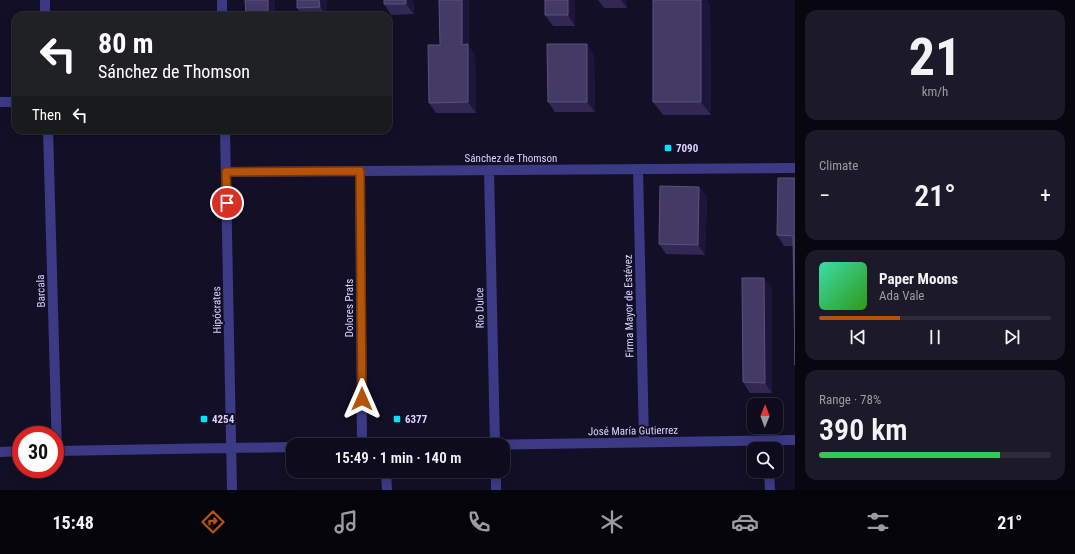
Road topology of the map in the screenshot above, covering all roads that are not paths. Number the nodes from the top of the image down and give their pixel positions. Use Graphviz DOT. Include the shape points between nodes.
graph roads {
  1 [pos="45,0"];
  2 [pos="222,0"];
  3 [pos="45,12"];
  4 [pos="222,12"];
  5 [pos="0,102"];
  6 [pos="12,102"];
  7 [pos="48,134"];
  8 [pos="225,134"];
  9 [pos="795,168"];
  10 [pos="638,169"];
  11 [pos="489,170"];
  12 [pos="360,171"];
  13 [pos="226,172"];
  14 [pos="55,426"];
  15 [pos="362,438"];
  16 [pos="495,438"];
  17 [pos="795,440"];
  18 [pos="644,442"];
  19 [pos="783,442"];
  20 [pos="747,444"];
  21 [pos="510,445"];
  22 [pos="286,447"];
  23 [pos="231,448"];
  24 [pos="12,451"];
  25 [pos="64,451"];
  26 [pos="0,452"];
  27 [pos="386,478"];
  28 [pos="496,478"];
  29 [pos="769,478"];
  30 [pos="232,490"];
  31 [pos="387,490"];
  32 [pos="496,490"];
  33 [pos="770,490"];
  1 -- 3 [label="street"];
  2 -- 4 [label="street"];
  5 -- 6 [label="street"];
  7 -- 14 [label="street, Barcala"];
  8 -- 13 [label="street, Hipócrates"];
  9 -- 10 [label="street, Sánchez de Thomson"];
  10 -- 11 [label="street, Sánchez de Thomson"];
  10 -- 18 [label="street, Firma Mayor de Estévez"];
  11 -- 12 [label="street, Sánchez de Thomson"];
  11 -- 16 [label="street, Río Dulce"];
  12 -- 13 [label="street, Sánchez de Thomson"];
  12 -- 15 [label="street, Dolores Prats"];
  13 -- 23 [label="street, Hipócrates"];
  17 -- 19 [label="street, José María Gutierrez"];
  18 -- 20 [label="street, José María Gutierrez"];
  18 -- 21 [label="street, José María Gutierrez"];
  22 -- 23 [label="street"];
  23 -- 25 [label="street"];
  23 -- 30 [label="street, Hipócrates"];
  24 -- 26 [label="street"];
  27 -- 31 [label="street"];
  28 -- 32 [label="street"];
  29 -- 33 [label="street"];
}
